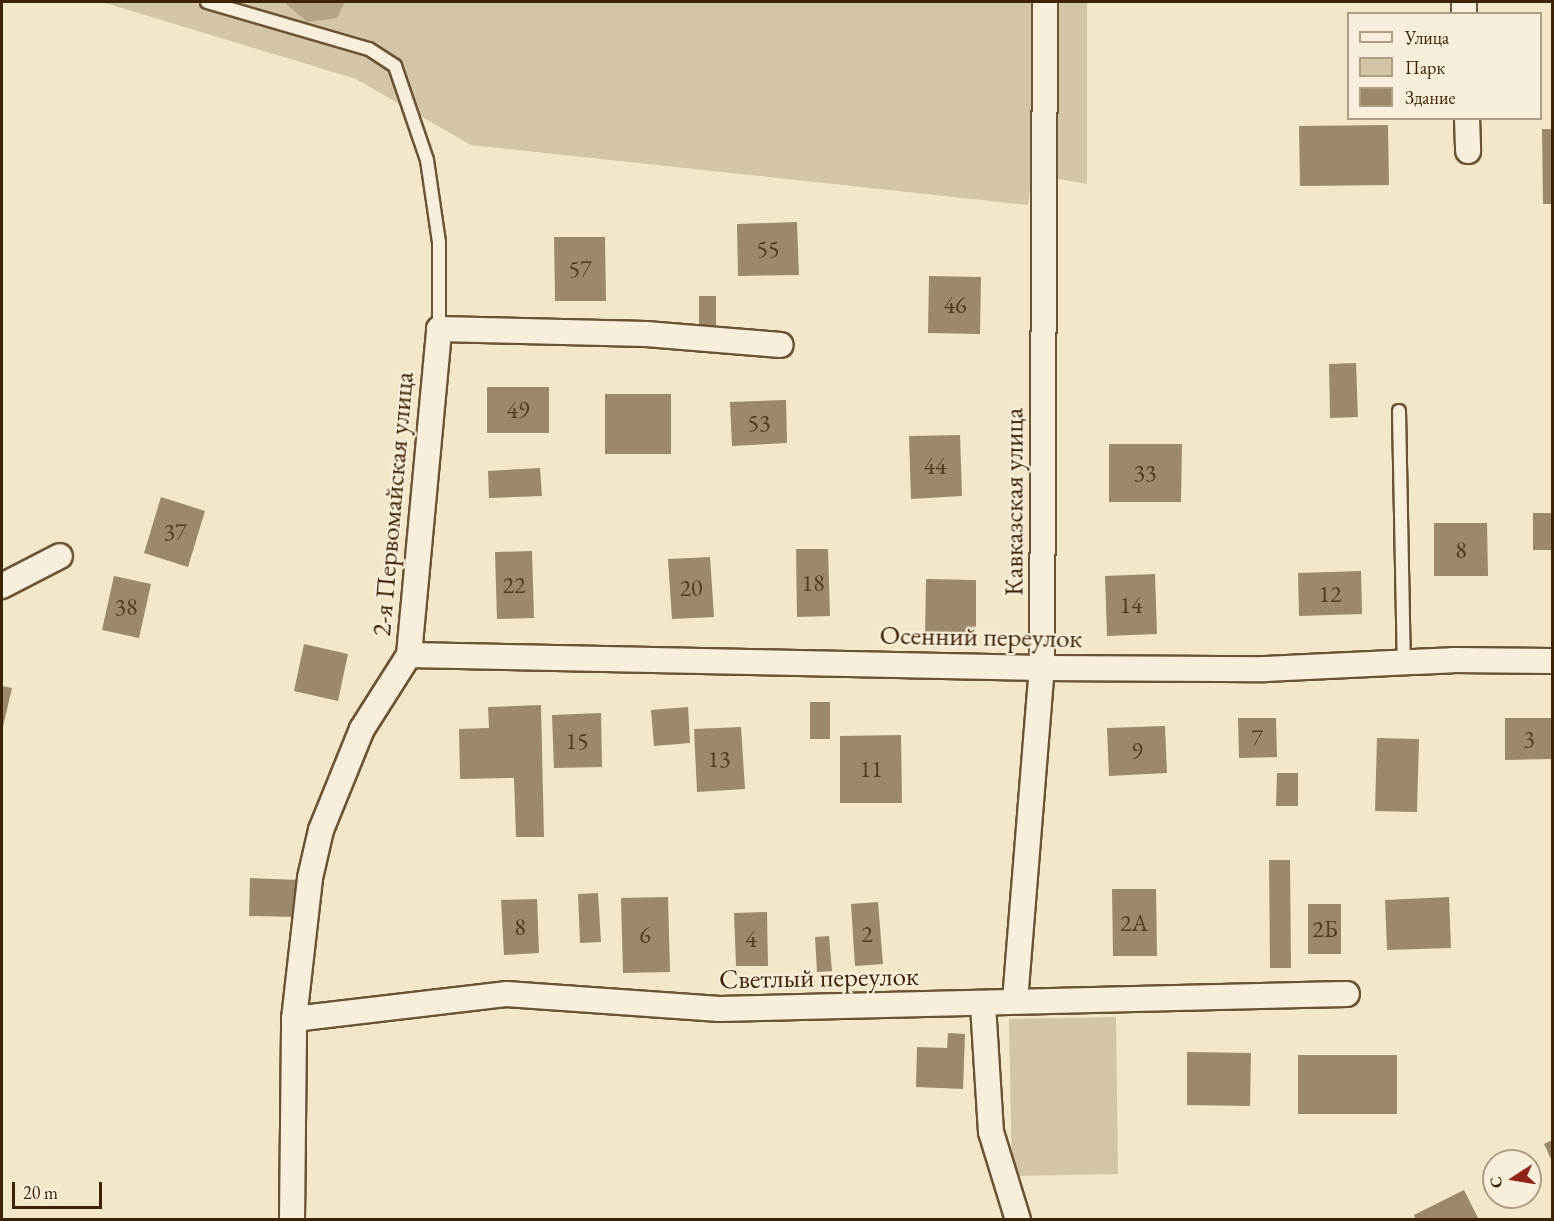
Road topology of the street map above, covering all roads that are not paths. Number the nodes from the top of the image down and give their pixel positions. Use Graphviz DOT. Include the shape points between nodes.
graph roads {
  1 [pos="207,2"];
  2 [pos="1045,2"];
  3 [pos="1467,120"];
  4 [pos="1468,151"];
  5 [pos="439,329"];
  6 [pos="781,345"];
  7 [pos="1399,411"];
  8 [pos="60,556"];
  9 [pos="2,585"];
  10 [pos="409,655"];
  11 [pos="1552,661"];
  12 [pos="1404,662"];
  13 [pos="1042,668"];
  14 [pos="1347,994"];
  15 [pos="1015,1001"];
  16 [pos="983,1005"];
  17 [pos="294,1019"];
  18 [pos="292,1220"];
  19 [pos="1018,1220"];
  1 -- 5 [label="lane" via="369,49 396,66 427,160 439,242"];
  2 -- 13 [label="street, Кавказcкая улица"];
  3 -- 4 [label="street"];
  5 -- 6 [label="street" via="646,334"];
  5 -- 10 [label="street, 2-я Первомайская улица"];
  7 -- 12 [label="lane"];
  8 -- 9 [label="street"];
  10 -- 13 [label="street, Осенний переулок"];
  10 -- 17 [label="street, 2-я Первомайская улица" via="362,729 321,830 301,938"];
  11 -- 12 [label="street, Осенний переулок"];
  12 -- 13 [label="street, Осенний переулок" via="1264,669"];
  13 -- 15 [label="street, Кавказcкая улица"];
  14 -- 15 [label="street, Светлый переулок"];
  15 -- 16 [label="street, Светлый переулок"];
  16 -- 17 [label="street, Светлый переулок" via="719,1009 506,994"];
  16 -- 19 [label="street" via="991,1132"];
  17 -- 18 [label="street, 2-я Первомайская улица"];
}
